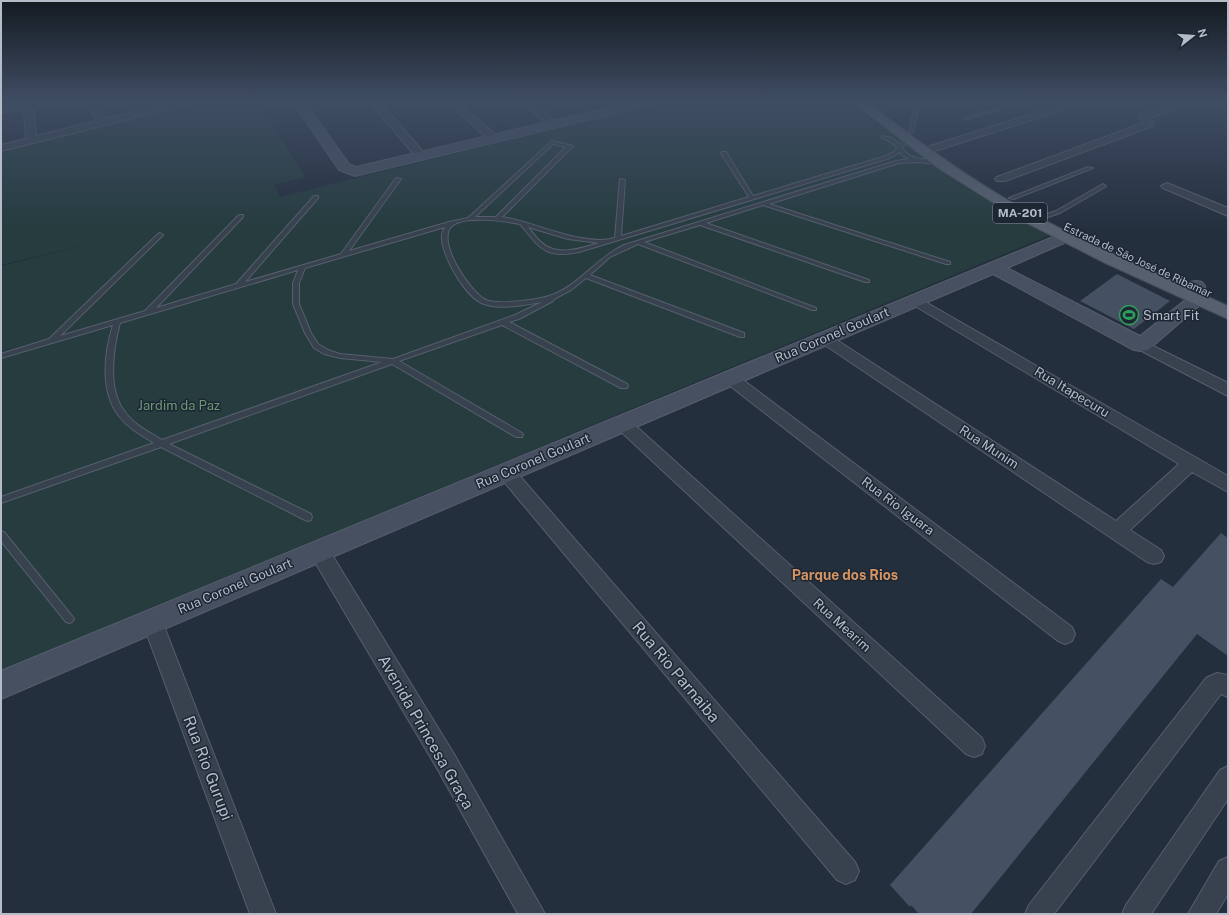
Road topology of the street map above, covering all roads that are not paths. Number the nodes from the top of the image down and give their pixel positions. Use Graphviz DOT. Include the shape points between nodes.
graph roads {
  1 [pos="17,144"];
  2 [pos="328,144"];
  3 [pos="411,144"];
  4 [pos="475,144"];
  5 [pos="550,144"];
  6 [pos="560,144"];
  7 [pos="903,144"];
  8 [pos="907,144"];
  9 [pos="913,144"];
  10 [pos="919,144"];
  11 [pos="948,144"];
  12 [pos="1096,144"];
  13 [pos="1,148"];
  14 [pos="934,148"];
  15 [pos="724,153"];
  16 [pos="422,157"];
  17 [pos="918,160"];
  18 [pos="941,162"];
  19 [pos="1090,168"];
  20 [pos="398,179"];
  21 [pos="1001,179"];
  22 [pos="622,180"];
  23 [pos="1103,186"];
  24 [pos="1167,186"];
  25 [pos="316,197"];
  26 [pos="752,198"];
  27 [pos="1012,198"];
  28 [pos="764,204"];
  29 [pos="1228,212"];
  30 [pos="241,216"];
  31 [pos="1045,216"];
  32 [pos="498,218"];
  33 [pos="470,219"];
  34 [pos="459,221"];
  35 [pos="521,222"];
  36 [pos="701,223"];
  37 [pos="160,234"];
  38 [pos="1066,237"];
  39 [pos="618,240"];
  40 [pos="607,242"];
  41 [pos="638,242"];
  42 [pos="343,255"];
  43 [pos="948,263"];
  44 [pos="302,267"];
  45 [pos="993,267"];
  46 [pos="586,276"];
  47 [pos="867,281"];
  48 [pos="239,286"];
  49 [pos="562,293"];
  50 [pos="1197,293"];
  51 [pos="915,300"];
  52 [pos="1228,301"];
  53 [pos="814,309"];
  54 [pos="148,312"];
  55 [pos="1228,313"];
  56 [pos="117,322"];
  57 [pos="503,322"];
  58 [pos="742,335"];
  59 [pos="824,338"];
  60 [pos="50,341"];
  61 [pos="1141,345"];
  62 [pos="1,356"];
  63 [pos="393,361"];
  64 [pos="730,378"];
  65 [pos="624,386"];
  66 [pos="1228,390"];
  67 [pos="622,423"];
  68 [pos="519,435"];
  69 [pos="160,443"];
  70 [pos="1192,463"];
  71 [pos="506,472"];
  72 [pos="1228,485"];
  73 [pos="1,500"];
  74 [pos="308,517"];
  75 [pos="1117,531"];
  76 [pos="1,535"];
  77 [pos="319,551"];
  78 [pos="1154,556"];
  79 [pos="69,619"];
  80 [pos="152,621"];
  81 [pos="1065,634"];
  82 [pos="1,685"];
  83 [pos="1228,686"];
  84 [pos="974,746"];
  85 [pos="1228,778"];
  86 [pos="1228,870"];
  87 [pos="846,871"];
  88 [pos="263,914"];
  89 [pos="532,914"];
  90 [pos="1038,914"];
  91 [pos="1135,914"];
  92 [pos="1202,914"];
  1 -- 13 [label="street"];
  2 -- 16 [label="street" via="344,167 352,171"];
  3 -- 16 [label="street"];
  4 -- 16 [label="street"];
  5 -- 33 [label="lane"];
  6 -- 32 [label="lane" via="570,146"];
  7 -- 26 [label="lane" via="888,157"];
  8 -- 17 [label="lane" via="907,157"];
  9 -- 18 [label="main road, Estrada de São José de Ribamar / MA-201"];
  10 -- 14 [label="main road, Estrada de São José de Ribamar / MA-201"];
  11 -- 14 [label="street"];
  12 -- 21 [label="street"];
  14 -- 27 [label="main road, Estrada de São José de Ribamar / MA-201"];
  15 -- 26 [label="lane"];
  17 -- 18 [label="lane"];
  17 -- 28 [label="lane" via="898,162"];
  18 -- 38 [label="main road, Estrada de São José de Ribamar / MA-201" via="998,201"];
  19 -- 27 [label="lane"];
  20 -- 42 [label="lane"];
  22 -- 39 [label="lane"];
  23 -- 31 [label="lane" via="1058,212"];
  24 -- 29 [label="street"];
  25 -- 48 [label="lane"];
  26 -- 39 [label="lane"];
  27 -- 31 [label="main road, Estrada de São José de Ribamar / MA-201"];
  28 -- 36 [label="lane"];
  28 -- 43 [label="lane"];
  30 -- 54 [label="lane"];
  31 -- 50 [label="main road, Estrada de São José de Ribamar / MA-201"];
  32 -- 33 [label="lane"];
  32 -- 35 [label="lane"];
  33 -- 34 [label="lane"];
  34 -- 42 [label="lane"];
  34 -- 49 [label="lane" via="447,227 444,241 449,258 477,298 485,302 506,303 541,300"];
  35 -- 40 [label="lane" via="568,236"];
  35 -- 40 [label="lane" via="540,245 550,251 570,252"];
  36 -- 41 [label="lane"];
  36 -- 47 [label="lane"];
  37 -- 60 [label="lane"];
  38 -- 45 [label="street, Rua Coronel Goulart"];
  38 -- 50 [label="main road, Estrada de São José de Ribamar / MA-201"];
  39 -- 40 [label="lane"];
  41 -- 46 [label="lane" via="615,252"];
  41 -- 53 [label="lane"];
  42 -- 44 [label="lane"];
  44 -- 48 [label="lane"];
  44 -- 63 [label="lane" via="296,283 296,304 316,346 340,356"];
  45 -- 51 [label="street, Rua Coronel Goulart"];
  45 -- 61 [label="street"];
  46 -- 49 [label="lane"];
  46 -- 58 [label="lane"];
  48 -- 54 [label="lane"];
  49 -- 57 [label="lane" via="538,308"];
  50 -- 52 [label="main road, Estrada de São José de Ribamar / MA-201"];
  50 -- 55 [label="main road, Estrada de São José de Ribamar / MA-201"];
  50 -- 61 [label="street"];
  51 -- 59 [label="street, Rua Coronel Goulart"];
  51 -- 70 [label="street, Rua Itapecuru"];
  54 -- 56 [label="lane"];
  56 -- 60 [label="lane"];
  56 -- 69 [label="lane" via="109,354 116,404 128,421"];
  57 -- 63 [label="lane"];
  57 -- 65 [label="lane"];
  59 -- 64 [label="street, Rua Coronel Goulart"];
  59 -- 75 [label="street, Rua Munim"];
  60 -- 62 [label="lane"];
  61 -- 66 [label="street"];
  63 -- 68 [label="lane"];
  63 -- 69 [label="lane"];
  64 -- 67 [label="street, Rua Coronel Goulart"];
  64 -- 81 [label="street, Rua Rio Iguara"];
  67 -- 71 [label="street, Rua Coronel Goulart"];
  67 -- 84 [label="street, Rua Mearim"];
  69 -- 73 [label="lane"];
  69 -- 74 [label="lane"];
  70 -- 72 [label="street, Rua Itapecuru"];
  70 -- 75 [label="street"];
  71 -- 77 [label="street, Rua Coronel Goulart"];
  71 -- 87 [label="street, Rua Rio Parnaiba"];
  75 -- 78 [label="street, Rua Munim"];
  76 -- 79 [label="lane"];
  77 -- 80 [label="street, Rua Coronel Goulart"];
  77 -- 89 [label="street, Avenida Princesa Graça" via="446,762"];
  80 -- 82 [label="street, Rua Coronel Goulart"];
  80 -- 88 [label="street, Rua Rio Gurupi"];
  83 -- 90 [label="street" via="1223,683 1214,686"];
  85 -- 91 [label="street"];
  86 -- 92 [label="street"];
}
